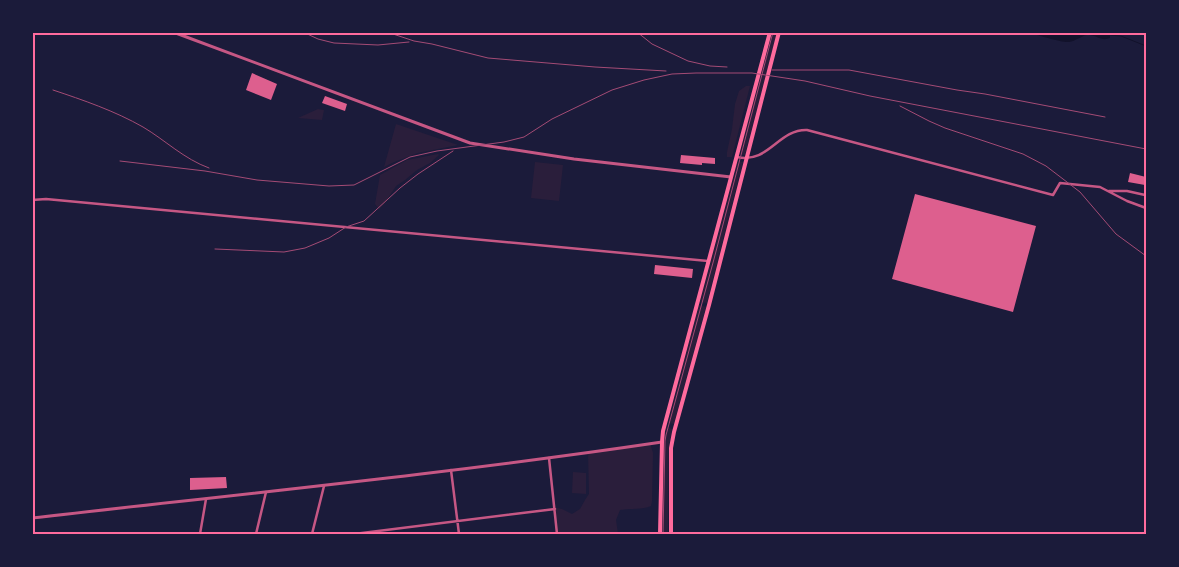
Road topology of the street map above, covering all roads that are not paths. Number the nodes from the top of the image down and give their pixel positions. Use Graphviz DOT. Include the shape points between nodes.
graph roads {
  1 [pos="173,32"];
  2 [pos="770,32"];
  3 [pos="779,32"];
  4 [pos="737,157"];
  5 [pos="747,159"];
  6 [pos="731,177"];
  7 [pos="1146,188"];
  8 [pos="1107,191"];
  9 [pos="32,200"];
  10 [pos="1146,208"];
  11 [pos="709,261"];
  12 [pos="703,304"];
  13 [pos="670,425"];
  14 [pos="662,442"];
  15 [pos="549,458"];
  16 [pos="451,470"];
  17 [pos="324,486"];
  18 [pos="266,492"];
  19 [pos="207,498"];
  20 [pos="555,509"];
  21 [pos="32,518"];
  22 [pos="457,521"];
  23 [pos="200,534"];
  24 [pos="256,534"];
  25 [pos="312,534"];
  26 [pos="354,534"];
  27 [pos="459,534"];
  28 [pos="558,534"];
  29 [pos="660,534"];
  30 [pos="671,534"];
  1 -- 6 [label="street" via="470,143"];
  2 -- 4 [label="main road"];
  3 -- 5 [label="main road"];
  4 -- 5 [label="street"];
  4 -- 6 [label="main road"];
  5 -- 8 [label="street" via="766,152 791,133 807,130 1053,195 1060,183"];
  5 -- 12 [label="main road"];
  6 -- 11 [label="main road"];
  7 -- 8 [label="street" via="1145,195"];
  8 -- 10 [label="street"];
  9 -- 11 [label="street"];
  11 -- 12 [label="main road"];
  12 -- 13 [label="main road"];
  12 -- 13 [label="main road"];
  13 -- 14 [label="main road"];
  13 -- 30 [label="main road"];
  14 -- 15 [label="street"];
  14 -- 29 [label="main road"];
  15 -- 16 [label="street"];
  15 -- 20 [label="street"];
  16 -- 17 [label="street"];
  16 -- 22 [label="street"];
  17 -- 18 [label="street"];
  17 -- 25 [label="street"];
  18 -- 19 [label="street"];
  18 -- 24 [label="street"];
  19 -- 21 [label="street"];
  19 -- 23 [label="street"];
  20 -- 22 [label="street"];
  20 -- 28 [label="street"];
  22 -- 26 [label="street"];
  22 -- 27 [label="street"];
}
